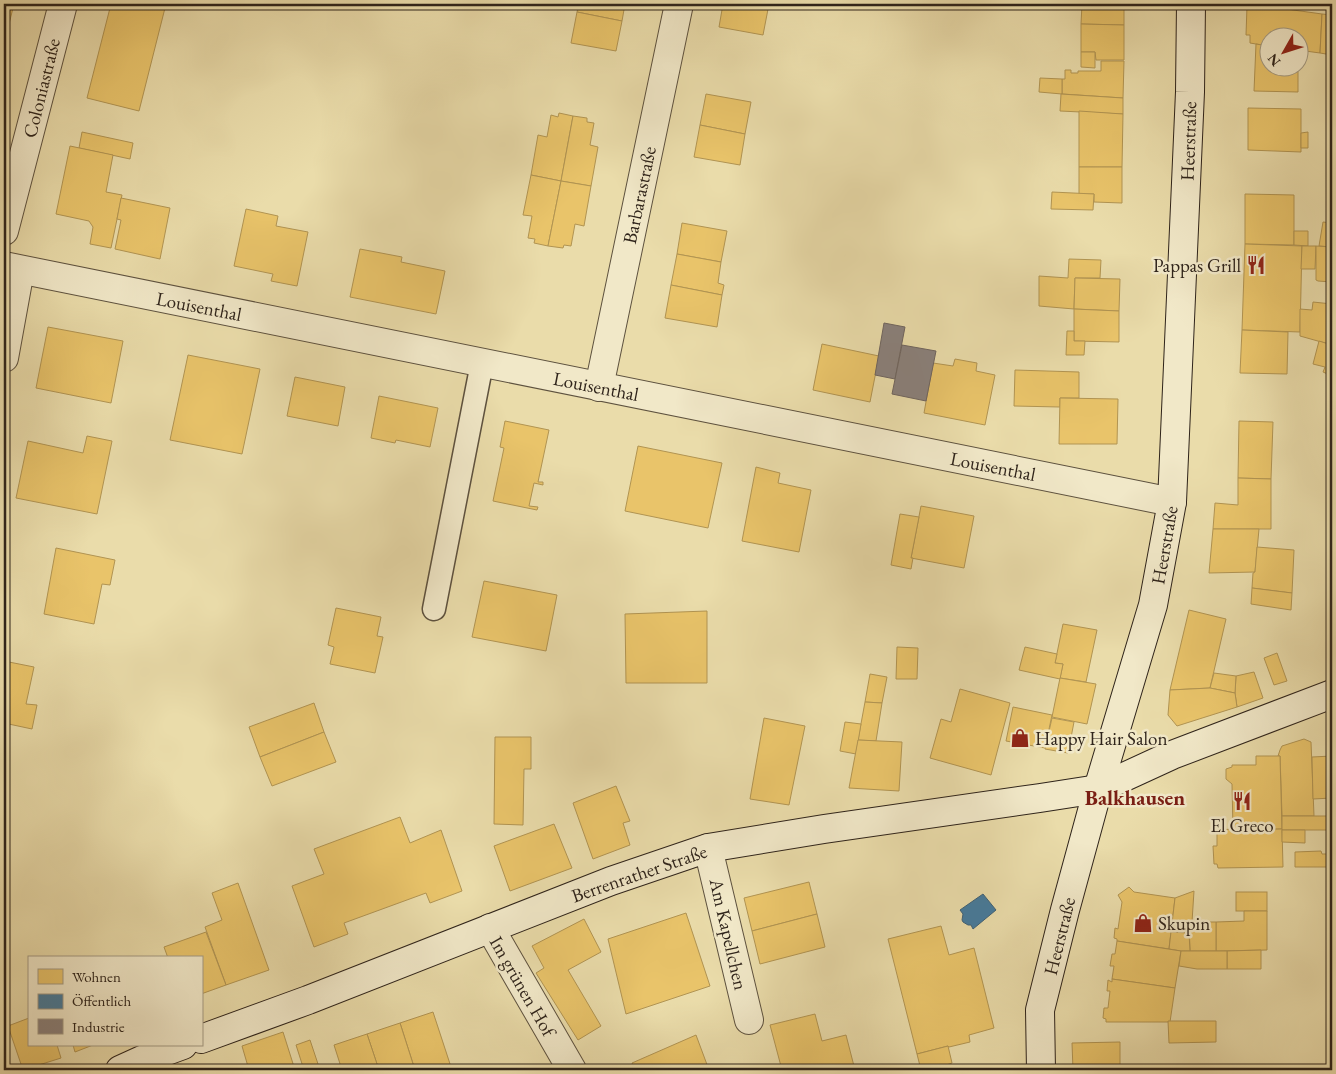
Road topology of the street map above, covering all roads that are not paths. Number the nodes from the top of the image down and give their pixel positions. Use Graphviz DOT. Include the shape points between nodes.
graph roads {
  1 [pos="62,4"];
  2 [pos="678,4"];
  3 [pos="1191,4"];
  4 [pos="4,231"];
  5 [pos="12,268"];
  6 [pos="4,358"];
  7 [pos="482,363"];
  8 [pos="600,387"];
  9 [pos="1172,502"];
  10 [pos="434,609"];
  11 [pos="1332,694"];
  12 [pos="1098,789"];
  13 [pos="708,848"];
  14 [pos="490,928"];
  15 [pos="750,1020"];
  16 [pos="202,1039"];
  17 [pos="180,1046"];
  18 [pos="120,1070"];
  19 [pos="572,1070"];
  20 [pos="1041,1070"];
  1 -- 4 [label="street, Coloniastraße"];
  2 -- 8 [label="street, Barbarastraße"];
  3 -- 9 [label="street, Heerstraße"];
  5 -- 6 [label="street, Louisenthal"];
  5 -- 7 [label="street, Louisenthal"];
  7 -- 8 [label="street, Louisenthal"];
  7 -- 10 [label="lane"];
  8 -- 9 [label="street, Louisenthal"];
  9 -- 12 [label="street, Heerstraße" via="1154,605"];
  11 -- 12 [label="street, Berrenrather Straße" via="1172,755"];
  12 -- 13 [label="street, Berrenrather Straße"];
  12 -- 20 [label="street, Heerstraße" via="1040,1010"];
  13 -- 14 [label="street, Berrenrather Straße"];
  13 -- 15 [label="street, Am Kapellchen"];
  14 -- 16 [label="street, Berrenrather Straße"];
  14 -- 19 [label="street, Im grünen Hof"];
  17 -- 18 [label="street"];
}
